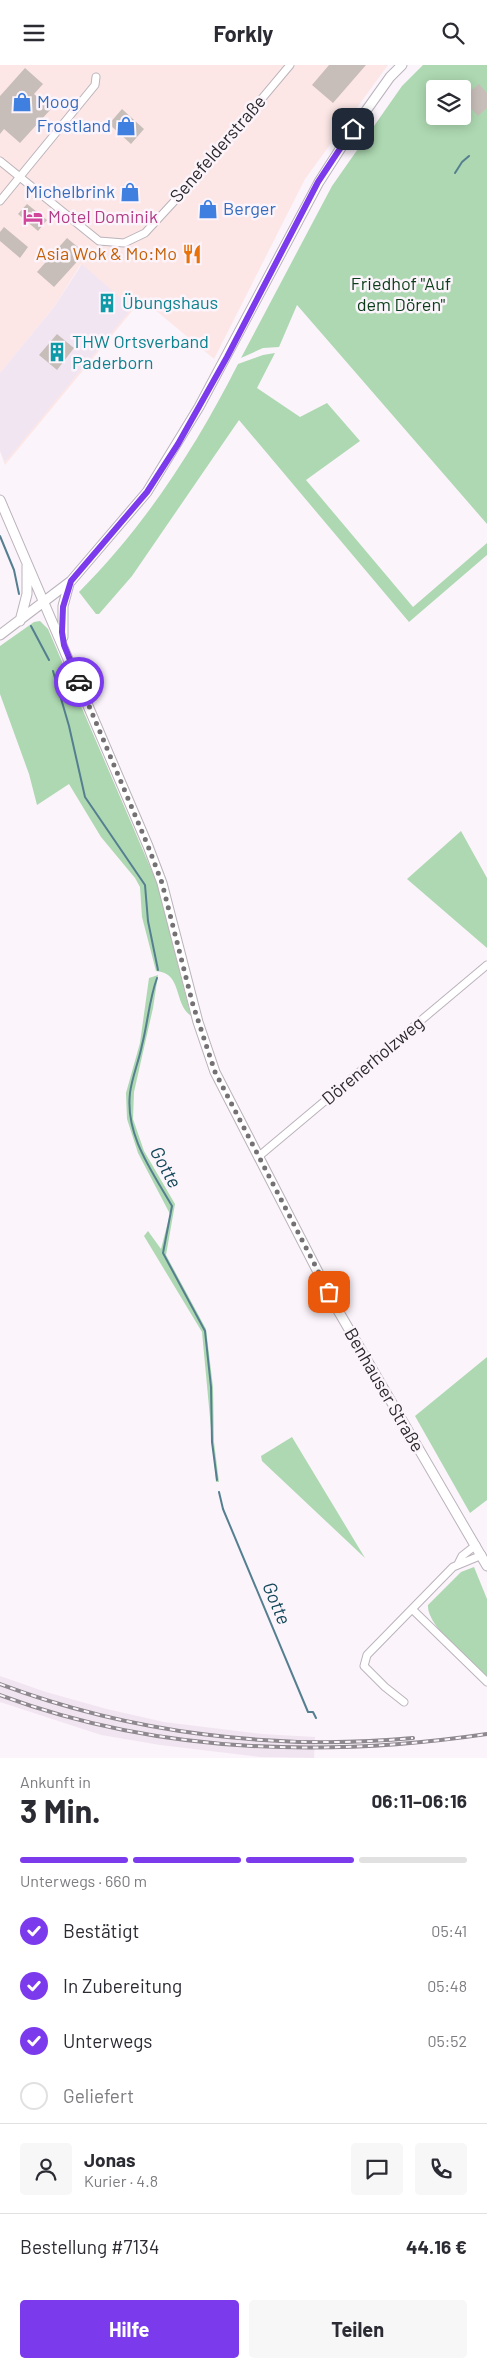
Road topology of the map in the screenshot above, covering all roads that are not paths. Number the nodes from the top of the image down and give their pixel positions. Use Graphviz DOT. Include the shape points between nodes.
graph roads {
  1 [pos="290,65"];
  2 [pos="402,65"];
  3 [pos="96,77"];
  4 [pos="0,161"];
  5 [pos="21,178"];
  6 [pos="0,201"];
  7 [pos="0,500"];
  8 [pos="26,558"];
  9 [pos="71,581"];
  10 [pos="45,602"];
  11 [pos="20,621"];
  12 [pos="0,635"];
  13 [pos="64,645"];
  14 [pos="487,965"];
  15 [pos="258,1157"];
  16 [pos="476,1545"];
  17 [pos="482,1555"];
  18 [pos="458,1564"];
  19 [pos="487,1565"];
  20 [pos="412,1609"];
  21 [pos="487,1682"];
  22 [pos="404,1702"];
  1 -- 5 [label="street, Senefelderstraße" via="194,181 149,229 133,240 114,244 99,241"];
  2 -- 9 [label="main road" via="390,77 318,182 227,357 173,452 147,492"];
  3 -- 5 [label="street" via="95,85"];
  4 -- 5 [label="street, Senefelderstraße"];
  5 -- 6 [label="street"];
  7 -- 8 [label="main road, Benhauser Straße"];
  8 -- 10 [label="main road, Benhauser Straße"];
  8 -- 11 [label="main road" via="28,594"];
  9 -- 10 [label="main road"];
  9 -- 13 [label="main road" via="63,607"];
  10 -- 11 [label="main road"];
  10 -- 13 [label="main road, Benhauser Straße"];
  11 -- 12 [label="main road"];
  13 -- 15 [label="main road, Benhauser Straße" via="162,883 209,1057"];
  14 -- 15 [label="street, Dörenerholzweg"];
  15 -- 16 [label="main road, Benhauser Straße" via="351,1333"];
  16 -- 17 [label="main road, Benhauser Straße"];
  16 -- 18 [label="street" via="462,1556"];
  17 -- 18 [label="street"];
  17 -- 19 [label="main road, Benhauser Straße"];
  18 -- 20 [label="street"];
  20 -- 21 [label="street"];
  20 -- 22 [label="street" via="367,1655 364,1666"];
}
